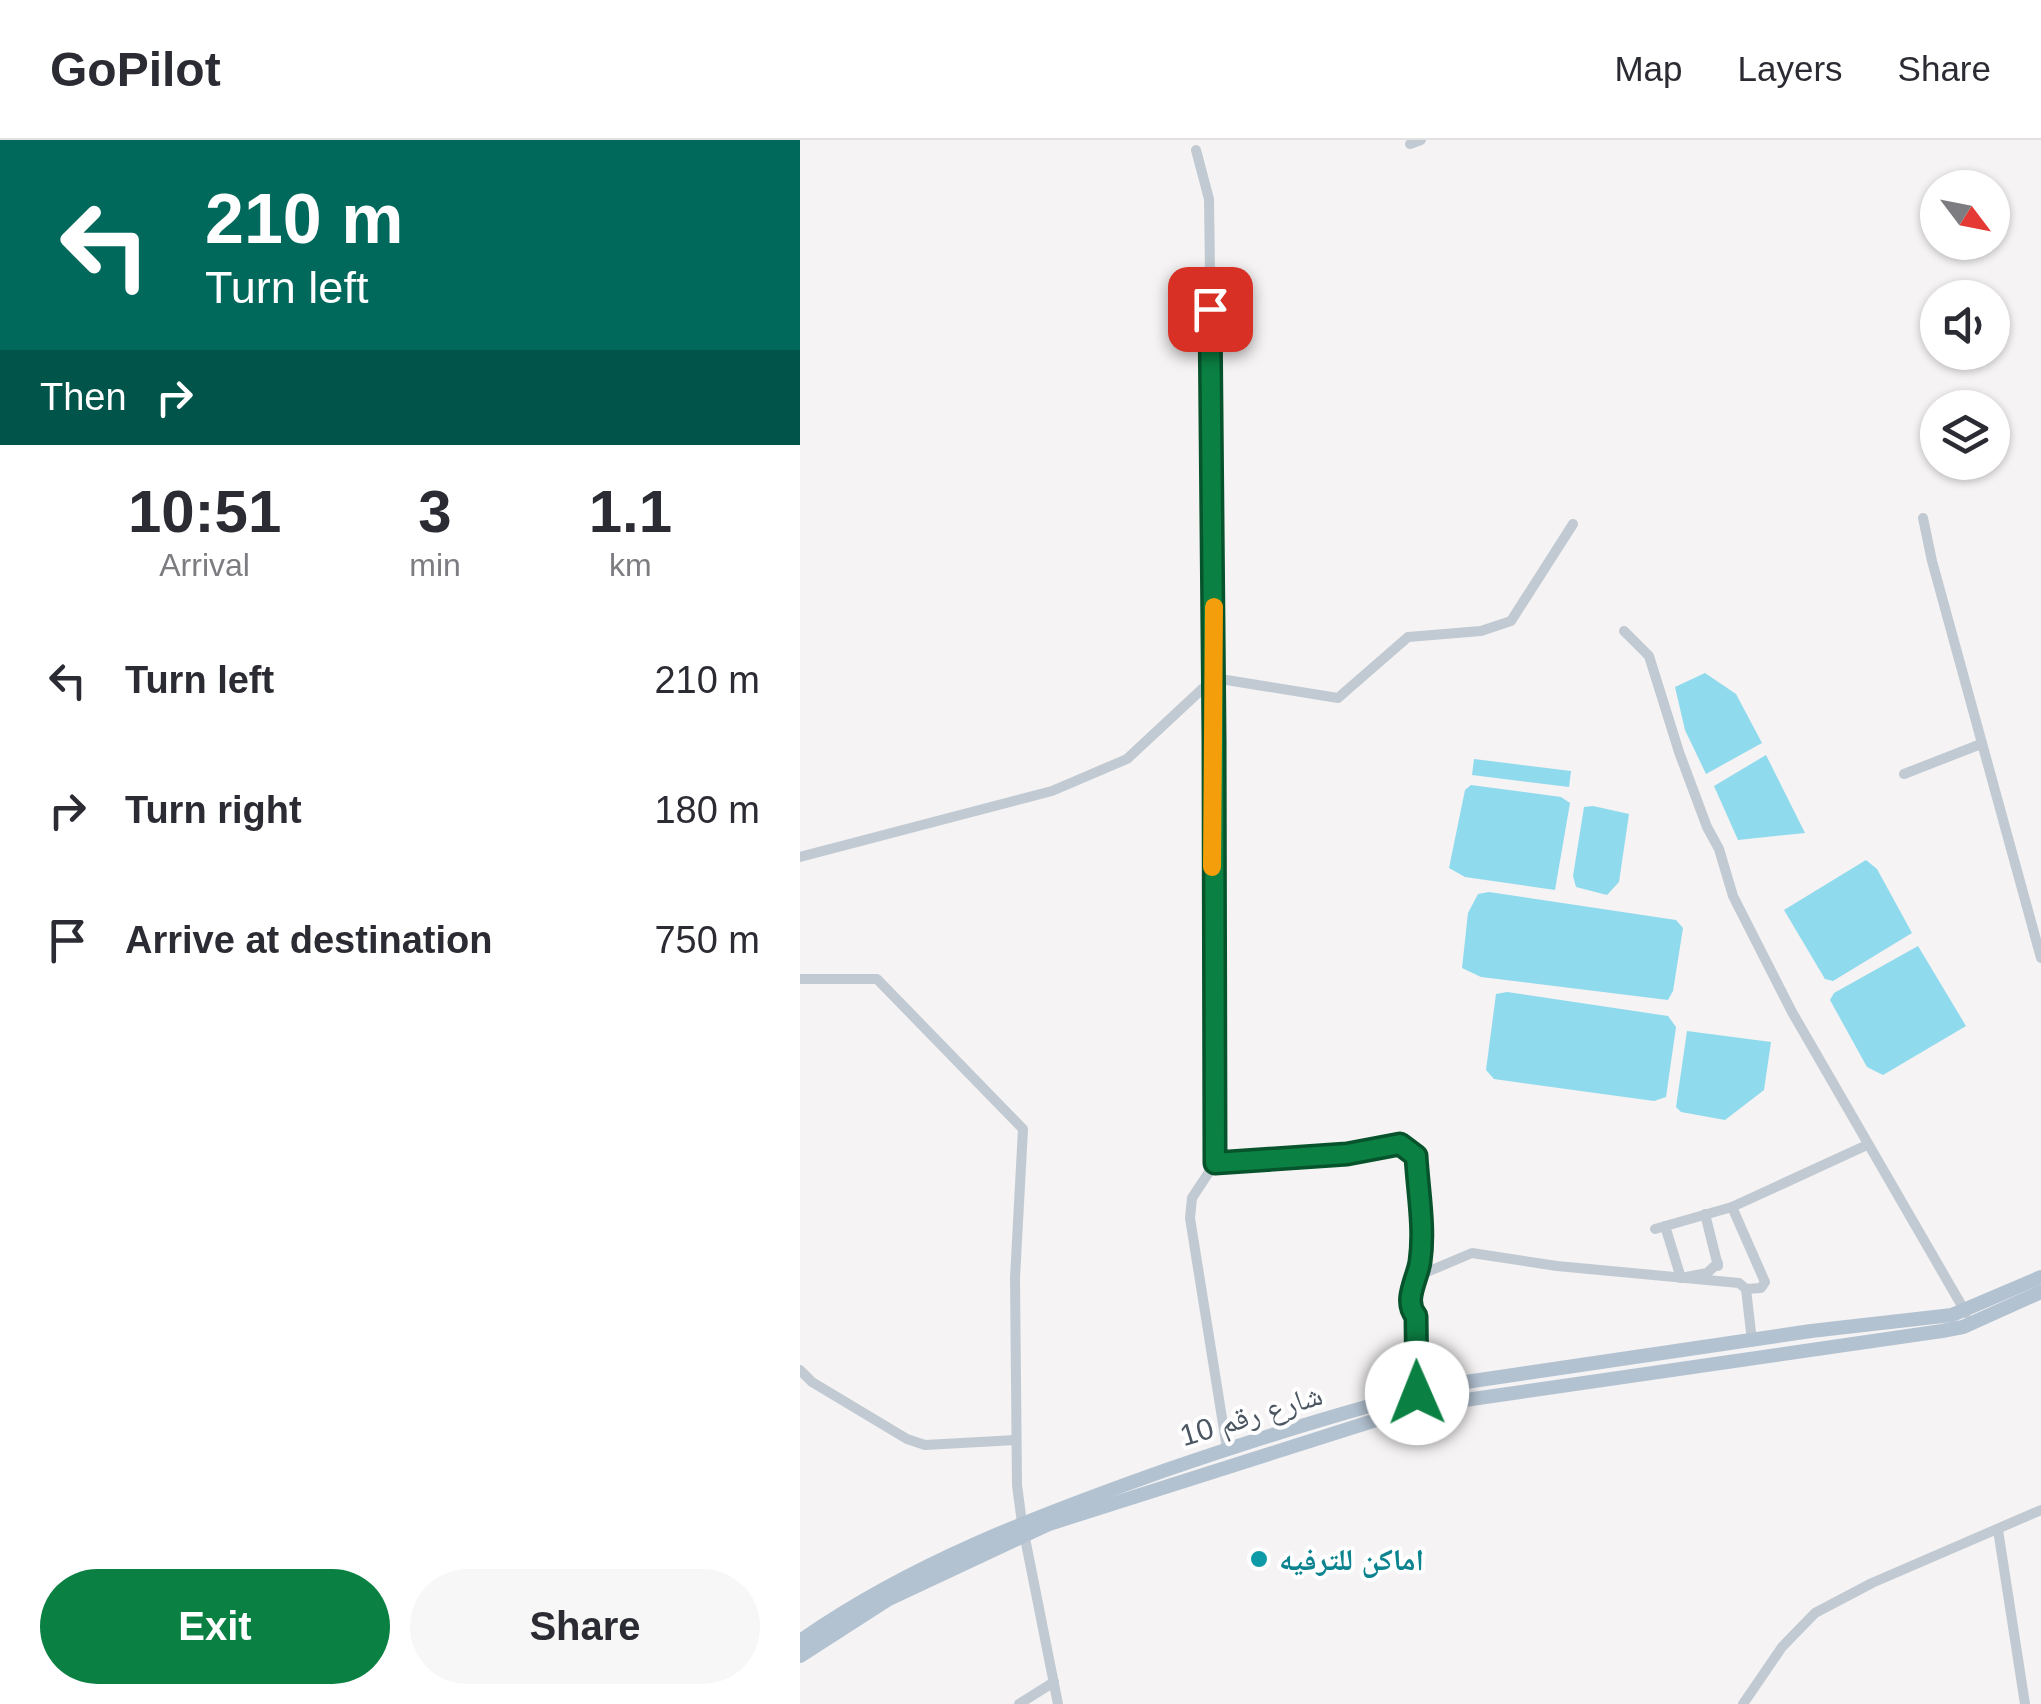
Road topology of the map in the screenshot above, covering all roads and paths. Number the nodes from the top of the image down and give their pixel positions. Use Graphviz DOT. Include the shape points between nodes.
graph roads {
  1 [pos="1196,150"];
  2 [pos="1923,518"];
  3 [pos="1573,524"];
  4 [pos="1624,630"];
  5 [pos="1214,678"];
  6 [pos="1982,744"];
  7 [pos="1904,774"];
  8 [pos="800,857"];
  9 [pos="2041,958"];
  10 [pos="800,979"];
  11 [pos="1867,1145"];
  12 [pos="1215,1163"];
  13 [pos="1732,1207"];
  14 [pos="1705,1214"];
  15 [pos="1718,1263"];
  16 [pos="1418,1273"];
  17 [pos="2041,1277"];
  18 [pos="1682,1278"];
  19 [pos="1721,1282"];
  20 [pos="1746,1289"];
  21 [pos="2041,1292"];
  22 [pos="1968,1317"];
  23 [pos="1752,1341"];
  24 [pos="800,1370"];
  25 [pos="1417,1400"];
  26 [pos="1016,1440"];
  27 [pos="1227,1449"];
  28 [pos="2041,1510"];
  29 [pos="1023,1529"];
  30 [pos="1998,1530"];
  31 [pos="800,1641"];
  32 [pos="800,1656"];
  33 [pos="1054,1682"];
  34 [pos="1019,1704"];
  35 [pos="1058,1704"];
  36 [pos="1744,1704"];
  37 [pos="2026,1704"];
  1 -- 5 [label="street" via="1209,199"];
  2 -- 6 [label="street"];
  3 -- 5 [label="street" via="1511,621 1481,631 1408,636 1338,698"];
  4 -- 11 [label="street" via="1649,656 1734,896"];
  5 -- 8 [label="street" via="1127,759 1052,791"];
  5 -- 12 [label="street"];
  6 -- 7 [label="street"];
  6 -- 9 [label="street"];
  10 -- 26 [label="street" via="877,979 1023,1129"];
  11 -- 13 [label="street"];
  11 -- 22 [label="street"];
  12 -- 16 [label="street" via="1408,1148 1416,1156"];
  12 -- 27 [label="street" via="1192,1198 1190,1218"];
  13 -- 14 [label="street"];
  13 -- 20 [label="street" via="1766,1282"];
  14 -- 15 [label="street"];
  14 -- 18 [label="street" via="1660,1227"];
  15 -- 18 [label="street"];
  15 -- 19 [label="street"];
  16 -- 18 [label="street" via="1472,1253"];
  16 -- 25 [label="street" via="1410,1297"];
  17 -- 22 [label="main road, شارع رقم 10"];
  18 -- 19 [label="street"];
  19 -- 20 [label="street"];
  20 -- 23 [label="street"];
  21 -- 22 [label="main road, شارع رقم 10"];
  22 -- 23 [label="main road, شارع رقم 10"];
  22 -- 25 [label="main road, شارع رقم 10" via="1942,1331"];
  23 -- 25 [label="main road, شارع رقم 10" via="1460,1383"];
  24 -- 26 [label="street" via="907,1440"];
  25 -- 27 [label="main road, شارع رقم 10"];
  25 -- 29 [label="main road, شارع رقم 10"];
  26 -- 29 [label="street"];
  27 -- 29 [label="main road, شارع رقم 10" via="1065,1505"];
  28 -- 30 [label="street"];
  29 -- 31 [label="main road, شارع رقم 10" via="881,1589"];
  29 -- 32 [label="main road, شارع رقم 10" via="887,1600"];
  29 -- 33 [label="street"];
  30 -- 36 [label="street" via="1815,1613"];
  30 -- 37 [label="street"];
  33 -- 34 [label="street"];
  33 -- 35 [label="street"];
}
